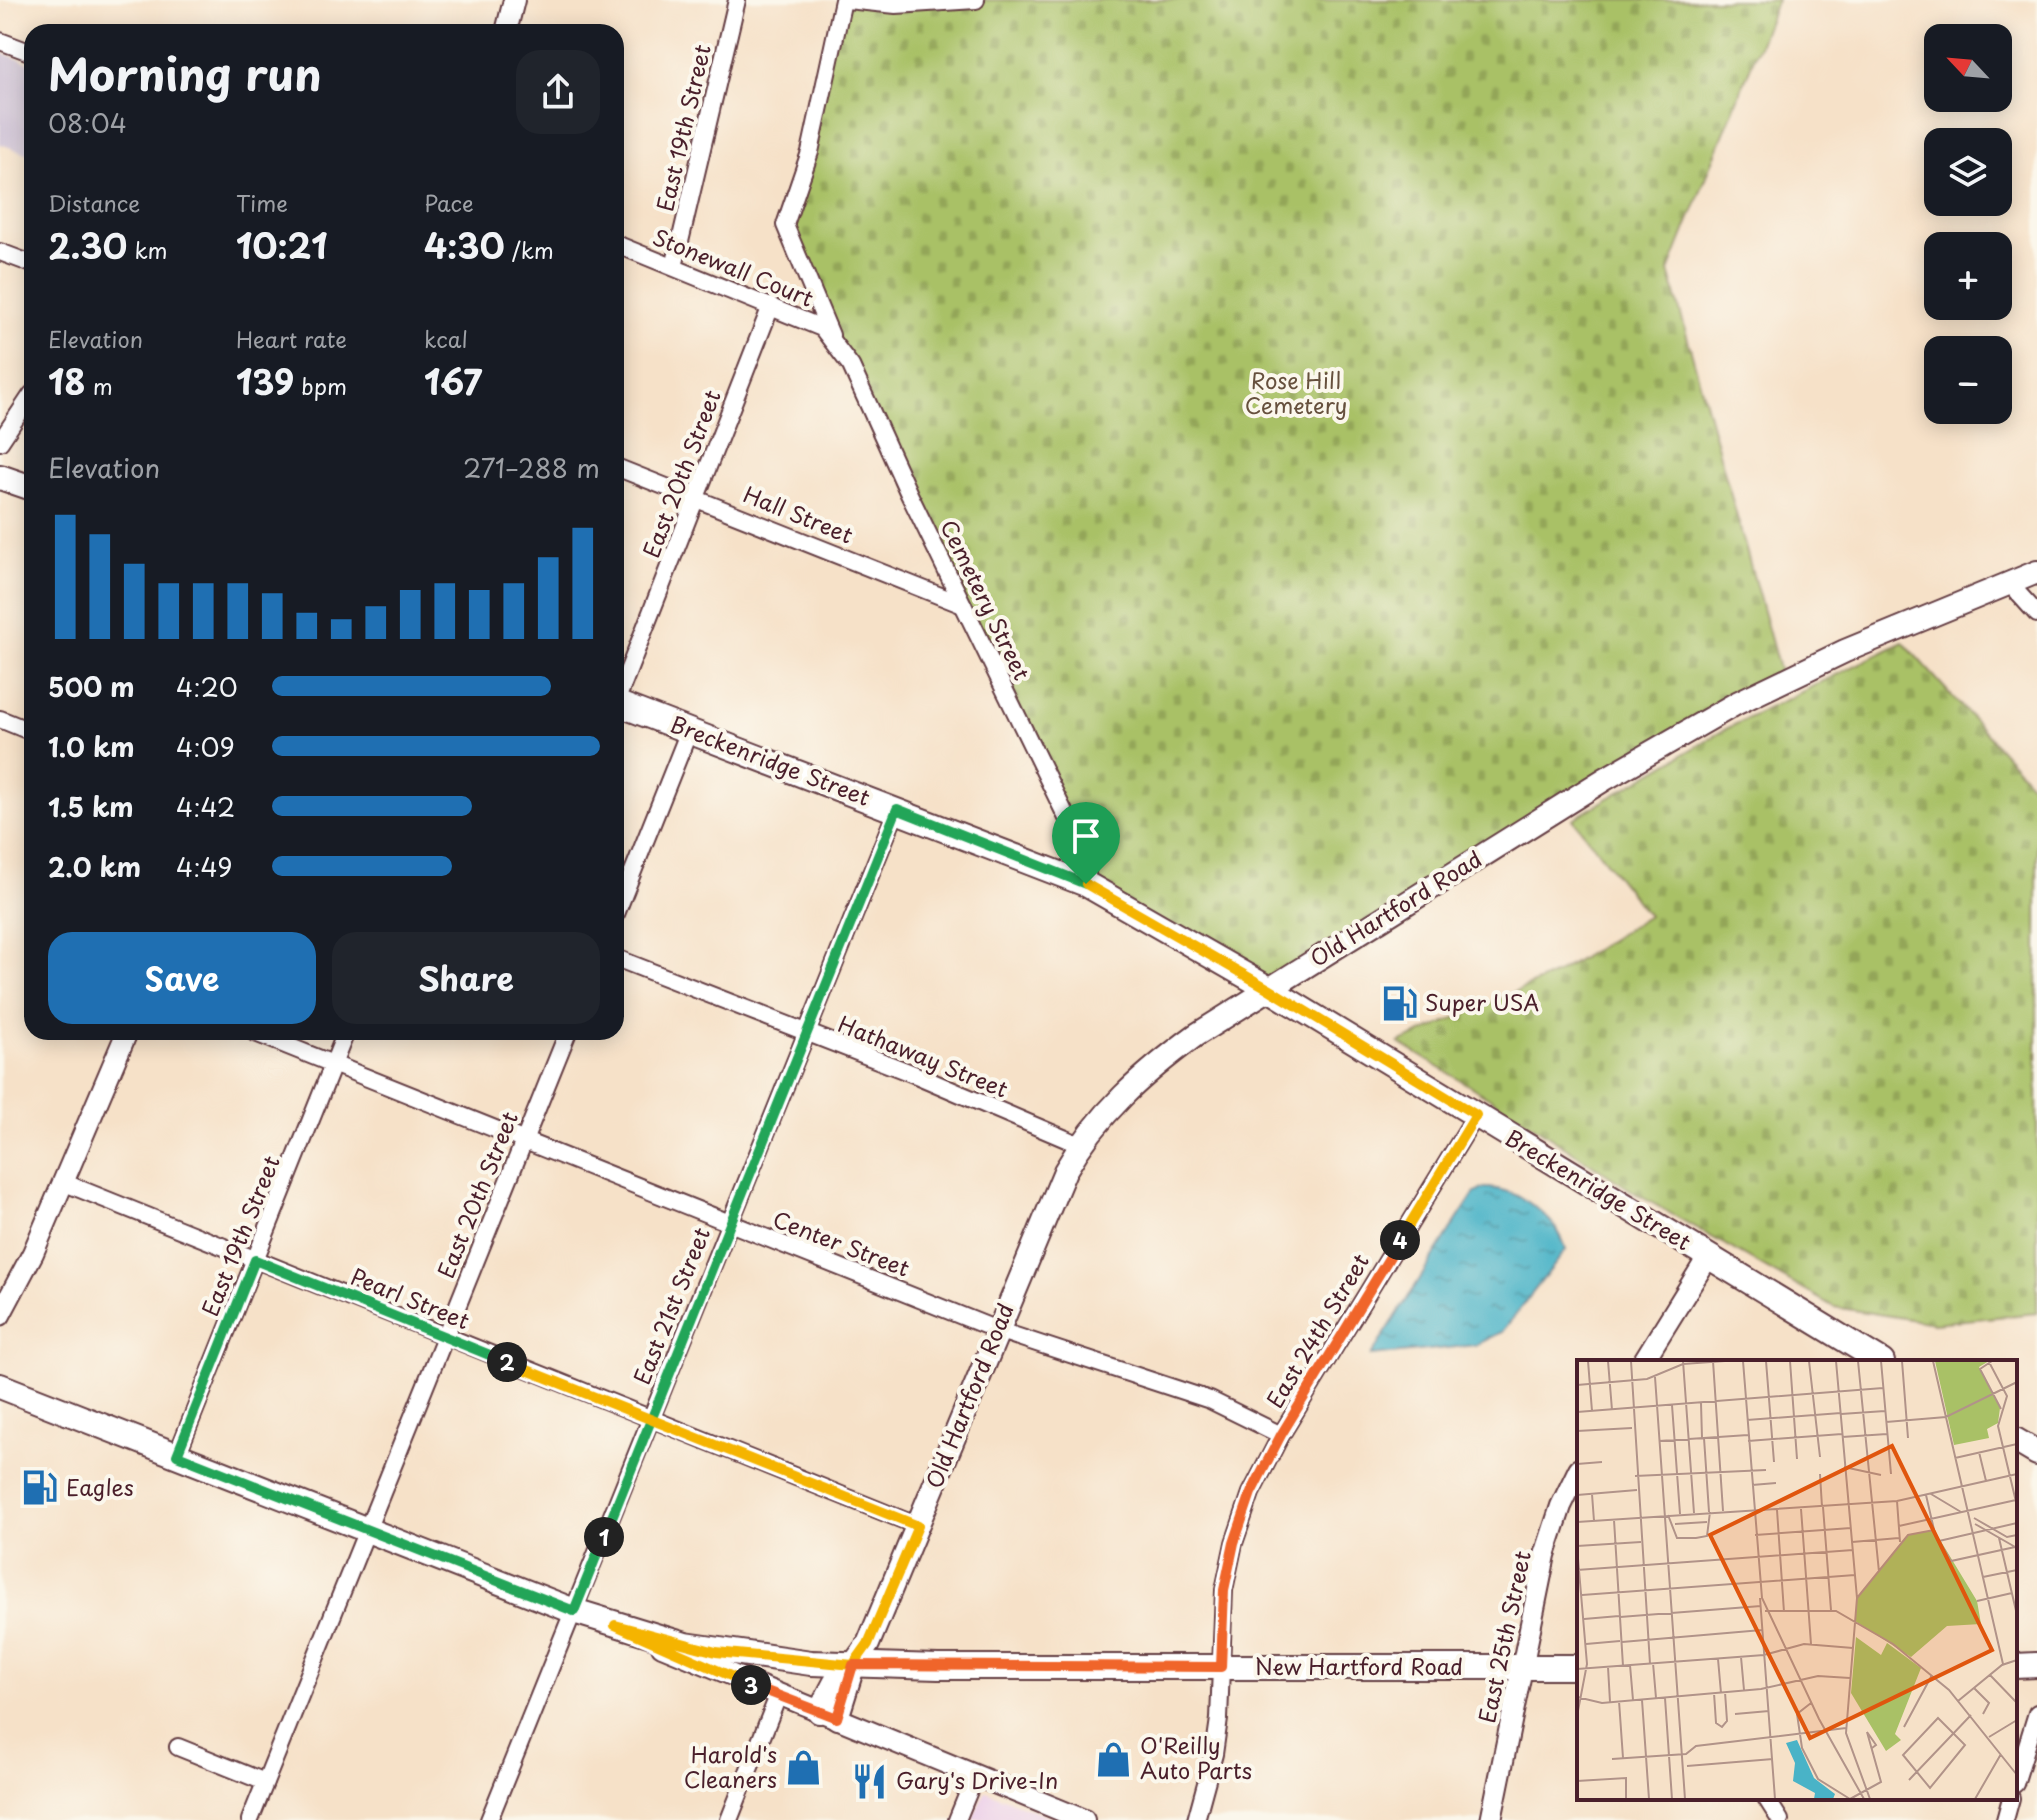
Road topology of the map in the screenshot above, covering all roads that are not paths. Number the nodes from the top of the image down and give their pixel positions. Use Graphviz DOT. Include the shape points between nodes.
graph roads {
  1 [pos="514,0"];
  2 [pos="737,0"];
  3 [pos="845,0"];
  4 [pos="976,0"];
  5 [pos="951,1"];
  6 [pos="508,24"];
  7 [pos="0,41"];
  8 [pos="24,50"];
  9 [pos="624,247"];
  10 [pos="0,252"];
  11 [pos="24,261"];
  12 [pos="674,267"];
  13 [pos="771,306"];
  14 [pos="832,337"];
  15 [pos="24,406"];
  16 [pos="0,442"];
  17 [pos="624,470"];
  18 [pos="0,477"];
  19 [pos="24,485"];
  20 [pos="696,498"];
  21 [pos="2037,572"];
  22 [pos="2009,583"];
  23 [pos="963,605"];
  24 [pos="2037,614"];
  25 [pos="624,682"];
  26 [pos="624,706"];
  27 [pos="0,719"];
  28 [pos="24,729"];
  29 [pos="689,731"];
  30 [pos="897,809"];
  31 [pos="1086,884"];
  32 [pos="624,894"];
  33 [pos="624,961"];
  34 [pos="1269,989"];
  35 [pos="806,1035"];
  36 [pos="124,1040"];
  37 [pos="273,1040"];
  38 [pos="343,1040"];
  39 [pos="565,1040"];
  40 [pos="333,1064"];
  41 [pos="1476,1115"];
  42 [pos="524,1140"];
  43 [pos="1080,1145"];
  44 [pos="65,1183"];
  45 [pos="729,1224"];
  46 [pos="1708,1257"];
  47 [pos="255,1260"];
  48 [pos="0,1315"];
  49 [pos="997,1330"];
  50 [pos="445,1337"];
  51 [pos="1644,1360"];
  52 [pos="1879,1360"];
  53 [pos="0,1386"];
  54 [pos="650,1419"];
  55 [pos="1281,1435"];
  56 [pos="2017,1441"];
  57 [pos="2037,1453"];
  58 [pos="177,1455"];
  59 [pos="1577,1473"];
  60 [pos="918,1526"];
  61 [pos="367,1529"];
  62 [pos="574,1611"];
  63 [pos="615,1625"];
  64 [pos="853,1665"];
  65 [pos="2037,1665"];
  66 [pos="2017,1666"];
  67 [pos="1221,1667"];
  68 [pos="1523,1667"];
  69 [pos="1577,1667"];
  70 [pos="778,1696"];
  71 [pos="2037,1713"];
  72 [pos="828,1715"];
  73 [pos="178,1747"];
  74 [pos="975,1776"];
  75 [pos="2017,1778"];
  76 [pos="265,1782"];
  77 [pos="1767,1800"];
  78 [pos="2010,1800"];
  79 [pos="250,1820"];
  80 [pos="489,1820"];
  81 [pos="729,1820"];
  82 [pos="957,1820"];
  83 [pos="1084,1820"];
  84 [pos="1196,1820"];
  85 [pos="1491,1820"];
  86 [pos="1780,1820"];
  87 [pos="2005,1820"];
  1 -- 6 [label="street"];
  2 -- 12 [label="street, East 19th Street"];
  3 -- 5 [label="street" via="896,5"];
  3 -- 14 [label="street, Cemetery Street" via="810,152 785,225"];
  4 -- 5 [label="street"];
  7 -- 8 [label="street"];
  9 -- 12 [label="street, Stonewall Court"];
  10 -- 11 [label="street"];
  12 -- 13 [label="street, Stonewall Court"];
  13 -- 14 [label="street, Stonewall Court"];
  13 -- 20 [label="street, East 20th Street"];
  14 -- 23 [label="street, Cemetery Street" via="851,366"];
  15 -- 16 [label="street"];
  17 -- 20 [label="street, Hall Street"];
  18 -- 19 [label="main road"];
  20 -- 23 [label="street, Hall Street"];
  20 -- 25 [label="street, East 20th Street"];
  21 -- 22 [label="main road, Old Hartford Road"];
  22 -- 24 [label="street"];
  22 -- 34 [label="main road, Old Hartford Road" via="1737,703"];
  23 -- 31 [label="street, Cemetery Street" via="1088,861"];
  26 -- 29 [label="main road, Breckenridge Street"];
  27 -- 28 [label="street"];
  29 -- 30 [label="main road, Breckenridge Street"];
  29 -- 32 [label="street"];
  30 -- 31 [label="main road, Breckenridge Street"];
  30 -- 35 [label="street, East 21st Street"];
  31 -- 34 [label="main road, Breckenridge Street"];
  33 -- 35 [label="street, Hathaway Street"];
  34 -- 41 [label="main road, Breckenridge Street"];
  34 -- 43 [label="main road, Old Hartford Road" via="1165,1057 1108,1109"];
  35 -- 43 [label="street, Hathaway Street"];
  35 -- 45 [label="street, East 21st Street"];
  36 -- 44 [label="street"];
  37 -- 40 [label="street, Center Street"];
  38 -- 40 [label="street, East 19th Street"];
  39 -- 42 [label="street, East 20th Street"];
  40 -- 42 [label="street, Center Street"];
  40 -- 47 [label="street, East 19th Street"];
  41 -- 46 [label="main road, Breckenridge Street"];
  41 -- 55 [label="street, East 24th Street"];
  42 -- 45 [label="street, Center Street"];
  42 -- 50 [label="street, East 20th Street"];
  43 -- 49 [label="main road, Old Hartford Road"];
  44 -- 47 [label="street, Pearl Street"];
  44 -- 48 [label="street"];
  45 -- 49 [label="street, Center Street"];
  45 -- 54 [label="street, East 21st Street"];
  46 -- 51 [label="street"];
  46 -- 52 [label="main road, Breckenridge Street"];
  47 -- 50 [label="street, Pearl Street"];
  47 -- 58 [label="street, East 19th Street"];
  49 -- 55 [label="street, Center Street" via="1210,1400"];
  49 -- 60 [label="main road, Old Hartford Road"];
  50 -- 54 [label="street, Pearl Street"];
  50 -- 61 [label="street, East 20th Street"];
  53 -- 58 [label="main road, New Hartford Road"];
  54 -- 60 [label="street, Pearl Street"];
  54 -- 62 [label="street, East 21st Street"];
  55 -- 67 [label="street, East 24th Street" via="1251,1493 1234,1543 1224,1590"];
  56 -- 57 [label="main road"];
  58 -- 61 [label="main road, New Hartford Road"];
  59 -- 68 [label="street, East 25th Street" via="1545,1555"];
  60 -- 64 [label="main road, Old Hartford Road" via="868,1644"];
  61 -- 62 [label="main road, New Hartford Road"];
  61 -- 76 [label="street, East 20th Street"];
  62 -- 63 [label="main road, New Hartford Road"];
  62 -- 80 [label="street, East 21st Street"];
  63 -- 64 [label="main road, New Hartford Road" via="716,1652"];
  63 -- 70 [label="street"];
  64 -- 67 [label="main road, New Hartford Road"];
  64 -- 72 [label="main road, Old Hartford Road"];
  65 -- 66 [label="main road"];
  67 -- 68 [label="main road, New Hartford Road"];
  67 -- 84 [label="street, East 24th Street" via="1214,1754"];
  68 -- 69 [label="main road, New Hartford Road"];
  68 -- 85 [label="street, East 25th Street"];
  70 -- 72 [label="street"];
  70 -- 81 [label="street"];
  71 -- 75 [label="street"];
  72 -- 74 [label="street"];
  73 -- 76 [label="street"];
  74 -- 82 [label="street"];
  74 -- 83 [label="street"];
  76 -- 79 [label="street, East 20th Street"];
  77 -- 86 [label="street"];
  78 -- 87 [label="street"];
}
